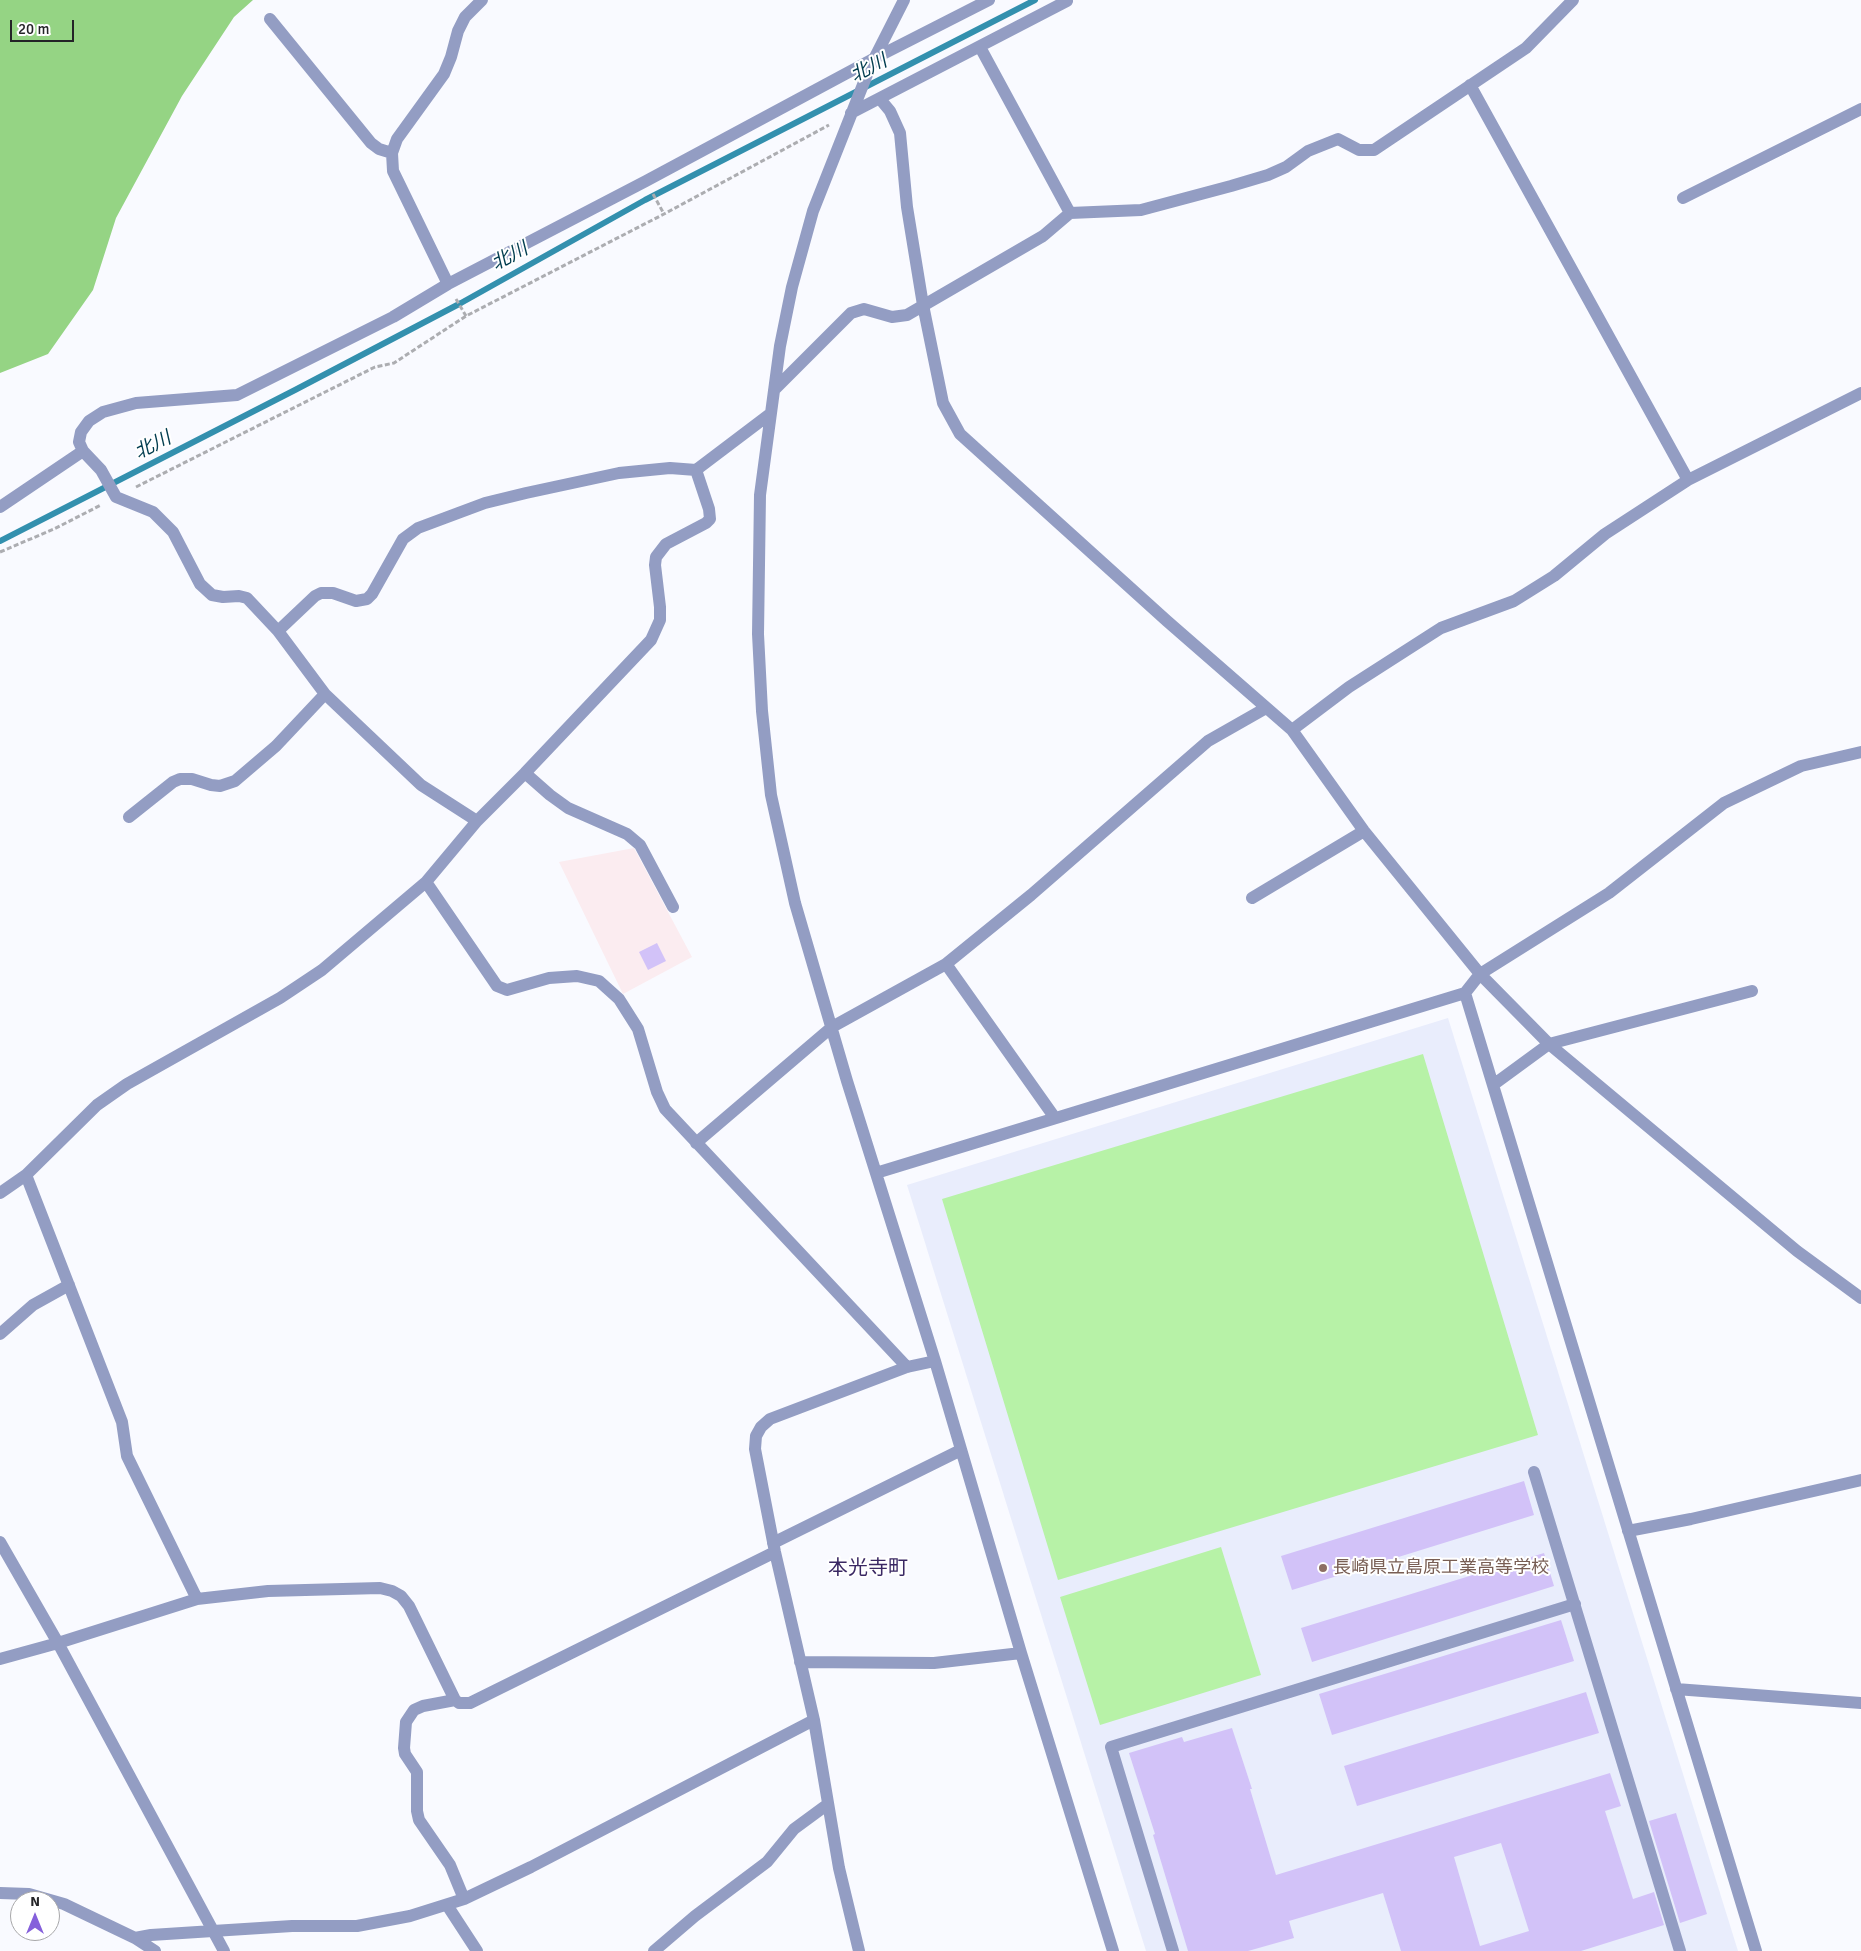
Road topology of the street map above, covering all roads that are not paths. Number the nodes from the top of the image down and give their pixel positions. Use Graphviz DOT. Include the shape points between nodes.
graph roads {
  1 [pos="482,0"];
  2 [pos="904,0"];
  3 [pos="989,0"];
  4 [pos="1573,0"];
  5 [pos="1067,1"];
  6 [pos="270,19"];
  7 [pos="980,47"];
  8 [pos="873,62"];
  9 [pos="1470,85"];
  10 [pos="880,99"];
  11 [pos="854,107"];
  12 [pos="1861,109"];
  13 [pos="392,153"];
  14 [pos="1683,198"];
  15 [pos="1070,213"];
  16 [pos="448,284"];
  17 [pos="923,305"];
  18 [pos="774,390"];
  19 [pos="1861,393"];
  20 [pos="770,414"];
  21 [pos="83,451"];
  22 [pos="696,470"];
  23 [pos="1688,480"];
  24 [pos="0,507"];
  25 [pos="278,631"];
  26 [pos="326,694"];
  27 [pos="1266,708"];
  28 [pos="1292,730"];
  29 [pos="1861,752"];
  30 [pos="525,773"];
  31 [pos="129,817"];
  32 [pos="477,821"];
  33 [pos="1364,831"];
  34 [pos="426,882"];
  35 [pos="1252,898"];
  36 [pos="673,907"];
  37 [pos="946,964"];
  38 [pos="1480,974"];
  39 [pos="1752,991"];
  40 [pos="1465,994"];
  41 [pos="832,1027"];
  42 [pos="1549,1044"];
  43 [pos="1493,1085"];
  44 [pos="1056,1118"];
  45 [pos="696,1143"];
  46 [pos="876,1173"];
  47 [pos="26,1176"];
  48 [pos="0,1193"];
  49 [pos="69,1285"];
  50 [pos="1861,1298"];
  51 [pos="0,1334"];
  52 [pos="936,1361"];
  53 [pos="907,1367"];
  54 [pos="961,1450"];
  55 [pos="1534,1472"];
  56 [pos="1861,1480"];
  57 [pos="1628,1531"];
  58 [pos="0,1542"];
  59 [pos="774,1548"];
  60 [pos="197,1599"];
  61 [pos="1575,1604"];
  62 [pos="58,1643"];
  63 [pos="1021,1653"];
  64 [pos="0,1659"];
  65 [pos="800,1662"];
  66 [pos="1676,1689"];
  67 [pos="455,1700"];
  68 [pos="1861,1703"];
  69 [pos="814,1720"];
  70 [pos="828,1804"];
  71 [pos="0,1893"];
  72 [pos="464,1899"];
  73 [pos="447,1905"];
  74 [pos="213,1931"];
  75 [pos="135,1938"];
  76 [pos="155,1951"];
  77 [pos="224,1951"];
  78 [pos="477,1951"];
  79 [pos="654,1951"];
  80 [pos="859,1951"];
  81 [pos="1113,1951"];
  82 [pos="1173,1951"];
  83 [pos="1680,1951"];
  84 [pos="1756,1951"];
  1 -- 13 [label="street" via="465,17 444,74 397,139"];
  2 -- 8 [label="street"];
  3 -- 8 [label="street"];
  4 -- 9 [label="street" via="1526,48"];
  5 -- 7 [label="street"];
  6 -- 13 [label="street" via="371,143"];
  7 -- 10 [label="street"];
  7 -- 15 [label="street"];
  8 -- 11 [label="street"];
  8 -- 16 [label="street"];
  9 -- 15 [label="street" via="1374,150 1359,150 1338,139 1308,151 1268,175 1231,186 1141,210"];
  9 -- 23 [label="street"];
  10 -- 11 [label="street"];
  10 -- 17 [label="street" via="890,111 900,134"];
  11 -- 18 [label="street" via="813,211 792,287"];
  12 -- 14 [label="street"];
  13 -- 16 [label="street" via="392,170"];
  15 -- 17 [label="street" via="1043,236"];
  16 -- 21 [label="street" via="393,317 237,395 136,403 103,412 89,420 81,432 79,442"];
  17 -- 18 [label="street" via="903,317 870,309 851,313"];
  17 -- 27 [label="street" via="943,403 960,434"];
  18 -- 20 [label="street"];
  19 -- 23 [label="street"];
  20 -- 22 [label="street"];
  20 -- 41 [label="street" via="760,495 758,634 762,711 771,796 795,903"];
  21 -- 24 [label="street"];
  21 -- 25 [label="street" via="101,470 114,494 153,512 173,532 200,584 212,595 247,598"];
  22 -- 25 [label="street" via="670,468 610,475 486,504 418,528 403,539 367,598 356,601 333,593 321,593"];
  22 -- 30 [label="street" via="710,519 666,544 656,556 654,565 660,620 651,640"];
  23 -- 28 [label="street" via="1605,534 1554,576 1514,601 1441,628 1349,686"];
  25 -- 26 [label="street"];
  26 -- 31 [label="street" via="276,746 235,781 220,786 192,780 173,782"];
  26 -- 32 [label="street" via="421,785"];
  27 -- 28 [label="street"];
  27 -- 37 [label="street" via="1208,741 1031,895"];
  28 -- 33 [label="street"];
  29 -- 38 [label="street" via="1801,766 1724,803 1609,893"];
  30 -- 32 [label="street"];
  30 -- 36 [label="street" via="568,808 628,834 640,845"];
  32 -- 34 [label="street"];
  33 -- 35 [label="street"];
  33 -- 38 [label="street"];
  34 -- 45 [label="street" via="497,986 507,990 549,978 577,976 599,981 619,999 638,1029 665,1109"];
  34 -- 47 [label="street" via="322,970 280,998 127,1084 97,1105"];
  37 -- 41 [label="street"];
  37 -- 44 [label="street"];
  38 -- 40 [label="street"];
  38 -- 42 [label="street"];
  39 -- 42 [label="street"];
  40 -- 43 [label="street"];
  40 -- 44 [label="street"];
  41 -- 45 [label="street"];
  41 -- 46 [label="street"];
  42 -- 43 [label="street"];
  42 -- 50 [label="street" via="1798,1251"];
  43 -- 57 [label="street"];
  44 -- 46 [label="street"];
  45 -- 53 [label="street"];
  46 -- 52 [label="street"];
  47 -- 48 [label="street"];
  47 -- 49 [label="street"];
  49 -- 51 [label="street" via="33,1305"];
  49 -- 60 [label="street" via="122,1422 127,1456"];
  52 -- 53 [label="street"];
  52 -- 54 [label="street"];
  53 -- 59 [label="street" via="770,1419 761,1427 755,1449"];
  54 -- 59 [label="street"];
  54 -- 63 [label="street"];
  55 -- 61 [label="street"];
  56 -- 57 [label="street"];
  57 -- 66 [label="street"];
  58 -- 62 [label="street"];
  59 -- 65 [label="street"];
  59 -- 67 [label="street" via="470,1703"];
  60 -- 62 [label="street"];
  60 -- 67 [label="street" via="268,1591 380,1588 392,1591 409,1606"];
  61 -- 82 [label="street" via="1111,1747"];
  61 -- 83 [label="street"];
  62 -- 64 [label="street"];
  62 -- 74 [label="street"];
  63 -- 65 [label="street" via="934,1663"];
  63 -- 81 [label="street"];
  65 -- 69 [label="street"];
  66 -- 68 [label="street"];
  66 -- 84 [label="street"];
  67 -- 72 [label="street" via="414,1710 406,1722 404,1748 417,1772 419,1820 450,1865"];
  69 -- 70 [label="street"];
  69 -- 72 [label="street"];
  70 -- 79 [label="street" via="794,1828 767,1862 694,1916"];
  70 -- 80 [label="street"];
  71 -- 75 [label="street" via="29,1894 64,1904"];
  72 -- 73 [label="street"];
  73 -- 74 [label="street" via="357,1926"];
  73 -- 78 [label="street"];
  74 -- 75 [label="street"];
  74 -- 77 [label="street"];
  75 -- 76 [label="street"];
}
